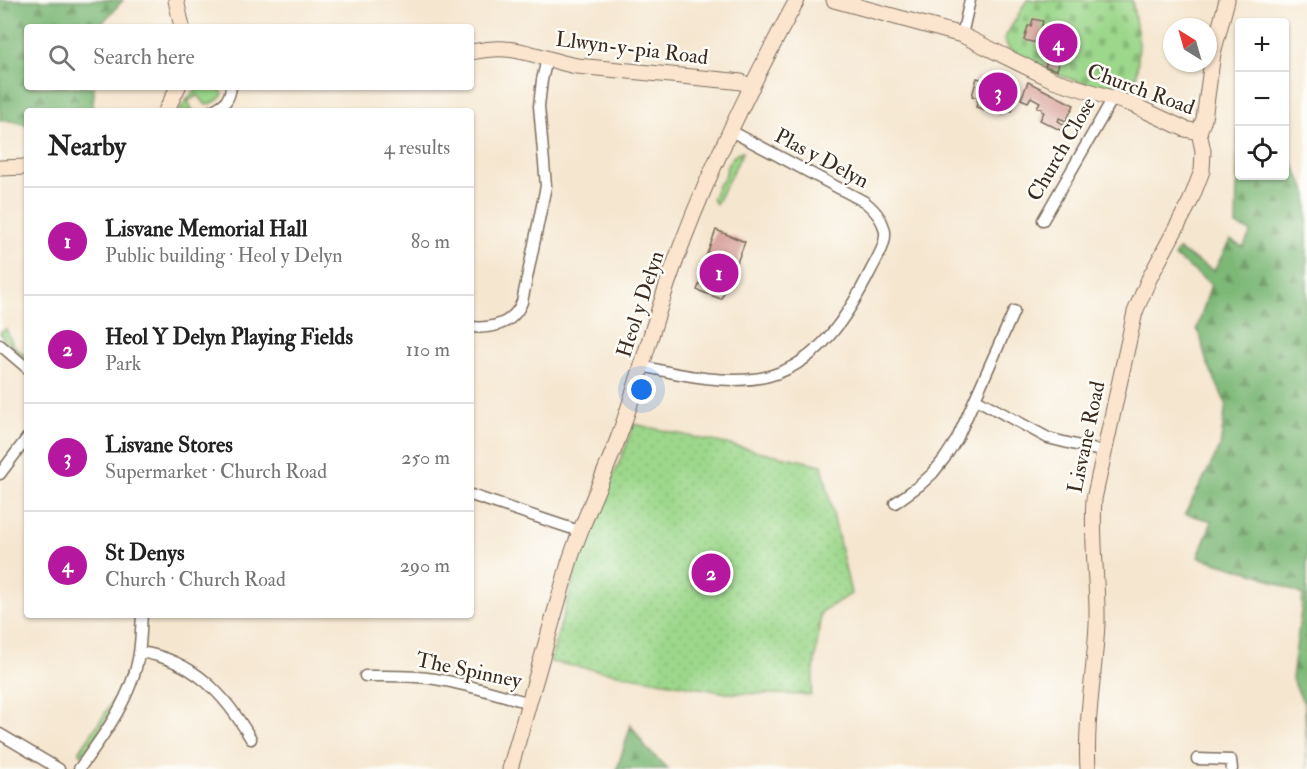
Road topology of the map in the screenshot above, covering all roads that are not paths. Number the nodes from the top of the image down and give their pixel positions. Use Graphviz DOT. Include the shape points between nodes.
graph roads {
  1 [pos="176,0"];
  2 [pos="796,0"];
  3 [pos="834,0"];
  4 [pos="970,0"];
  5 [pos="1227,0"];
  6 [pos="181,24"];
  7 [pos="962,35"];
  8 [pos="474,52"];
  9 [pos="547,59"];
  10 [pos="752,87"];
  11 [pos="176,90"];
  12 [pos="230,90"];
  13 [pos="1113,98"];
  14 [pos="168,108"];
  15 [pos="216,108"];
  16 [pos="731,131"];
  17 [pos="1198,132"];
  18 [pos="24,167"];
  19 [pos="0,168"];
  20 [pos="1043,220"];
  21 [pos="1014,311"];
  22 [pos="474,327"];
  23 [pos="0,345"];
  24 [pos="24,366"];
  25 [pos="642,366"];
  26 [pos="976,399"];
  27 [pos="24,442"];
  28 [pos="1104,452"];
  29 [pos="0,474"];
  30 [pos="474,496"];
  31 [pos="895,503"];
  32 [pos="579,531"];
  33 [pos="141,618"];
  34 [pos="140,652"];
  35 [pos="365,676"];
  36 [pos="529,703"];
  37 [pos="0,734"];
  38 [pos="251,739"];
  39 [pos="1197,759"];
  40 [pos="59,769"];
  41 [pos="79,769"];
  42 [pos="510,769"];
  43 [pos="1088,769"];
  44 [pos="1232,769"];
  1 -- 6 [label="street"];
  2 -- 10 [label="street, Heol y Delyn"];
  3 -- 7 [label="street, Church Road"];
  4 -- 7 [label="street"];
  5 -- 17 [label="street" via="1204,119"];
  7 -- 13 [label="street, Church Road" via="1043,76"];
  8 -- 9 [label="street, Llwyn-y-pia Road" via="504,49"];
  9 -- 10 [label="street, Llwyn-y-pia Road" via="577,66 741,82"];
  9 -- 22 [label="street" via="539,106 546,186 522,302 505,323"];
  10 -- 16 [label="street, Heol y Delyn"];
  11 -- 14 [label="street"];
  12 -- 15 [label="street" via="226,102"];
  13 -- 17 [label="street, Church Road"];
  13 -- 20 [label="street, Church Close"];
  16 -- 25 [label="street, Heol y Delyn" via="679,252"];
  16 -- 25 [label="street, Plas y Delyn" via="870,206 885,230 883,248 842,321 819,346 789,368 754,379 737,379 700,377"];
  17 -- 28 [label="street, Lisvane Road" via="1203,151 1202,171 1141,297"];
  18 -- 19 [label="street"];
  21 -- 26 [label="street"];
  23 -- 24 [label="street"];
  25 -- 32 [label="street, Heol y Delyn" via="618,438"];
  26 -- 28 [label="street" via="1048,438"];
  26 -- 31 [label="street" via="944,459 920,485"];
  27 -- 29 [label="street"];
  28 -- 43 [label="street, Lisvane Road" via="1093,509 1097,620"];
  30 -- 32 [label="street"];
  32 -- 36 [label="street, Heol y Delyn"];
  33 -- 34 [label="street"];
  34 -- 38 [label="street" via="174,661 209,684"];
  34 -- 41 [label="street" via="125,696"];
  35 -- 36 [label="street, The Spinney" via="434,679"];
  36 -- 42 [label="street, Heol y Delyn"];
  37 -- 40 [label="street"];
  39 -- 44 [label="street" via="1231,760"];
}
